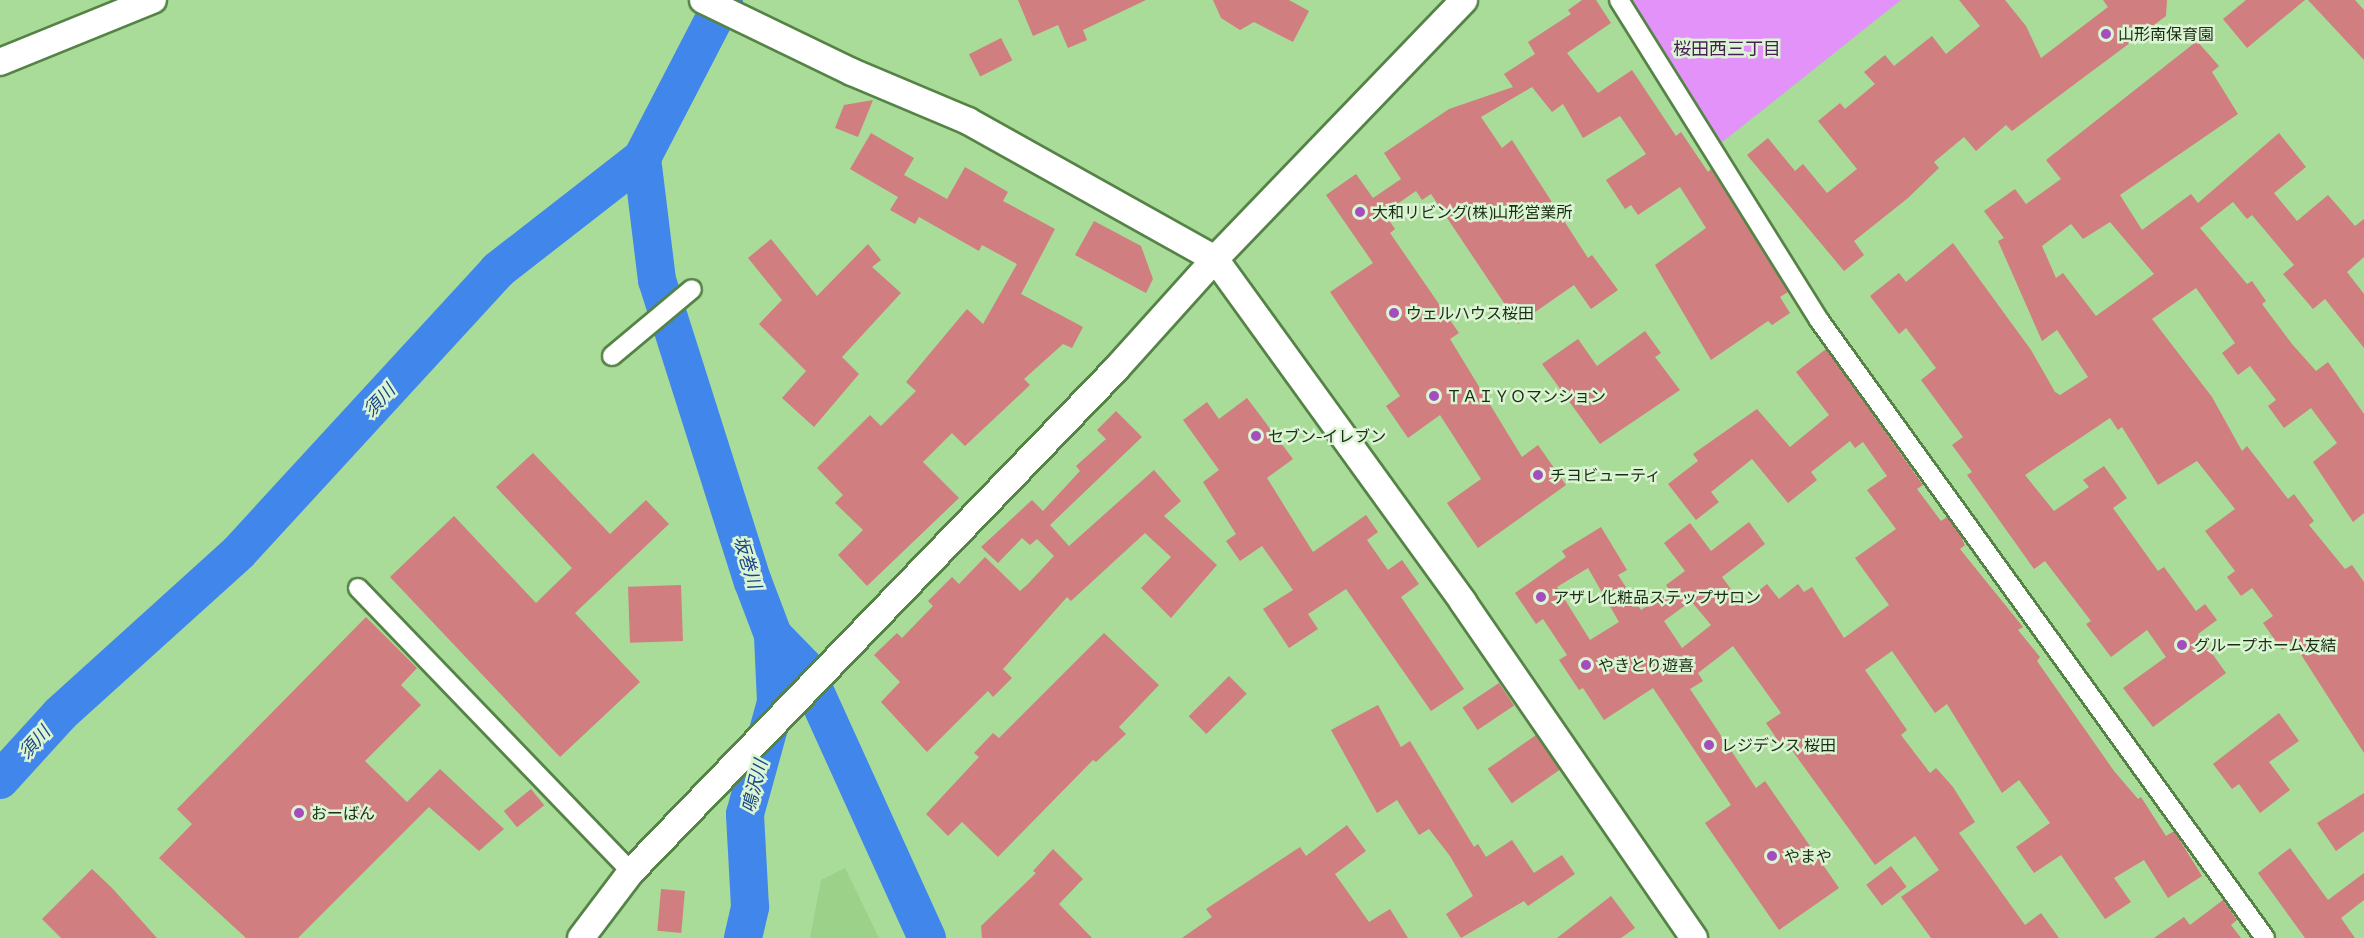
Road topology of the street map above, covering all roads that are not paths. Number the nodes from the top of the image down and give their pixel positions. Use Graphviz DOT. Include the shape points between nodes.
graph roads {
  1 [pos="153,0"];
  2 [pos="703,0"];
  3 [pos="1464,0"];
  4 [pos="1619,0"];
  5 [pos="0,62"];
  6 [pos="1215,259"];
  7 [pos="692,289"];
  8 [pos="612,357"];
  9 [pos="358,588"];
  10 [pos="631,872"];
  11 [pos="581,938"];
  12 [pos="1694,938"];
  13 [pos="2265,938"];
  1 -- 5 [label="street"];
  2 -- 6 [label="street" via="968,121"];
  3 -- 6 [label="street"];
  4 -- 13 [label="street" via="1819,320"];
  6 -- 10 [label="street" via="1116,369"];
  6 -- 12 [label="street" via="1463,602"];
  7 -- 8 [label="street"];
  9 -- 10 [label="street"];
  10 -- 11 [label="street"];
}
